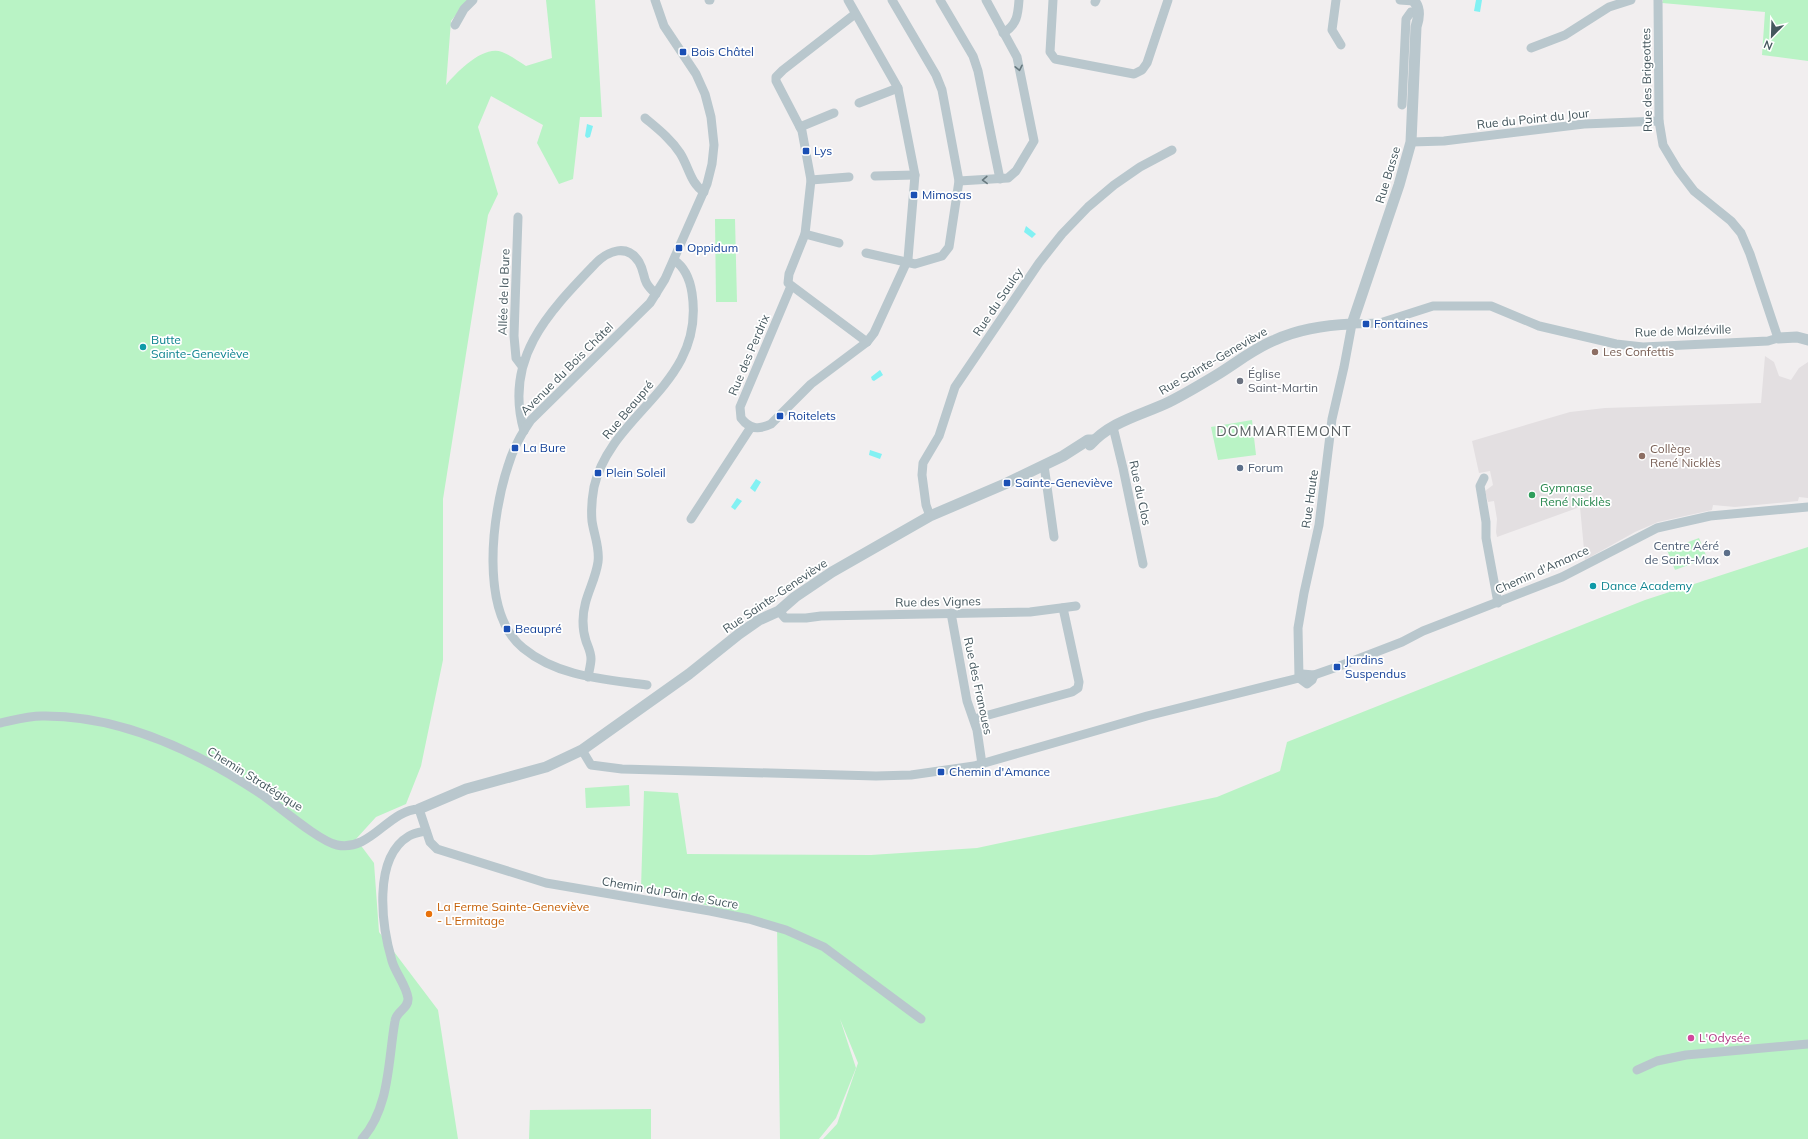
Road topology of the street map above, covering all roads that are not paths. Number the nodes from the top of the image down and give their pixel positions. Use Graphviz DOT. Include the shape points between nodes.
graph roads {
  1 [pos="473,0"];
  2 [pos="655,0"];
  3 [pos="848,0"];
  4 [pos="892,0"];
  5 [pos="940,0"];
  6 [pos="986,0"];
  7 [pos="1019,0"];
  8 [pos="1053,0"];
  9 [pos="1168,0"];
  10 [pos="1336,0"];
  11 [pos="1400,0"];
  12 [pos="1414,0"];
  13 [pos="1631,0"];
  14 [pos="1658,0"];
  15 [pos="1618,1"];
  16 [pos="1411,12"];
  17 [pos="855,14"];
  18 [pos="455,24"];
  19 [pos="1416,27"];
  20 [pos="1003,33"];
  21 [pos="1341,45"];
  22 [pos="1531,48"];
  23 [pos="898,88"];
  24 [pos="859,103"];
  25 [pos="1402,105"];
  26 [pos="834,113"];
  27 [pos="645,118"];
  28 [pos="1659,121"];
  29 [pos="800,127"];
  30 [pos="1411,142"];
  31 [pos="1172,150"];
  32 [pos="915,175"];
  33 [pos="876,176"];
  34 [pos="848,177"];
  35 [pos="1000,179"];
  36 [pos="812,180"];
  37 [pos="959,180"];
  38 [pos="704,192"];
  39 [pos="518,217"];
  40 [pos="805,234"];
  41 [pos="839,243"];
  42 [pos="866,253"];
  43 [pos="674,260"];
  44 [pos="907,263"];
  45 [pos="791,286"];
  46 [pos="656,294"];
  47 [pos="1352,324"];
  48 [pos="1778,338"];
  49 [pos="1808,340"];
  50 [pos="867,342"];
  51 [pos="522,366"];
  52 [pos="751,427"];
  53 [pos="1113,427"];
  54 [pos="524,431"];
  55 [pos="1044,465"];
  56 [pos="1484,478"];
  57 [pos="1808,507"];
  58 [pos="930,516"];
  59 [pos="691,519"];
  60 [pos="1054,537"];
  61 [pos="1143,564"];
  62 [pos="1498,603"];
  63 [pos="1076,606"];
  64 [pos="1062,608"];
  65 [pos="782,609"];
  66 [pos="951,613"];
  67 [pos="588,677"];
  68 [pos="1299,678"];
  69 [pos="647,685"];
  70 [pos="974,719"];
  71 [pos="0,722"];
  72 [pos="582,750"];
  73 [pos="982,764"];
  74 [pos="419,809"];
  75 [pos="426,831"];
  76 [pos="921,1019"];
  77 [pos="1808,1044"];
  78 [pos="1637,1070"];
  79 [pos="362,1139"];
  1 -- 18 [label="street"];
  2 -- 38 [label="street, Avenue du Bois Châtel" via="664,26 696,74 705,94 714,145"];
  3 -- 17 [label="street"];
  4 -- 37 [label="street" via="942,90"];
  5 -- 35 [label="street" via="973,56"];
  6 -- 20 [label="street"];
  7 -- 20 [label="street" via="1016,21"];
  8 -- 9 [label="street" via="1050,52 1055,59 1134,74 1142,70 1147,63"];
  10 -- 21 [label="street" via="1332,30"];
  11 -- 12 [label="street"];
  12 -- 16 [label="street"];
  12 -- 19 [label="street, Rue Basse" via="1418,5"];
  13 -- 15 [label="street"];
  14 -- 28 [label="street, Rue des Brigeottes"];
  15 -- 22 [label="street" via="1565,35"];
  16 -- 19 [label="street, Rue Basse"];
  16 -- 25 [label="street" via="1406,20"];
  17 -- 23 [label="street"];
  17 -- 29 [label="street" via="776,76 776,84"];
  19 -- 30 [label="street, Rue Basse"];
  20 -- 35 [label="street, one-way" via="1017,58 1034,141 1012,176"];
  23 -- 24 [label="street"];
  23 -- 32 [label="street"];
  26 -- 29 [label="street"];
  27 -- 38 [label="street" via="674,145 695,185"];
  28 -- 30 [label="street, Rue du Point du Jour" via="1584,124 1444,141"];
  28 -- 48 [label="street, Rue des Brigeottes" via="1663,145 1678,170 1699,196 1737,227 1744,237"];
  29 -- 36 [label="street"];
  30 -- 47 [label="street, Rue Basse"];
  31 -- 58 [label="street, Rue du Saulcy" via="1114,185 1062,234 955,388 939,436 922,463 926,505"];
  32 -- 33 [label="street"];
  32 -- 44 [label="street"];
  34 -- 36 [label="street"];
  35 -- 37 [label="street, one-way"];
  36 -- 40 [label="street"];
  37 -- 44 [label="street" via="949,247 946,252 942,256 923,262"];
  38 -- 43 [label="street, Avenue du Bois Châtel"];
  39 -- 51 [label="street, Allée de la Bure" via="514,336 516,358"];
  40 -- 41 [label="street"];
  40 -- 45 [label="street" via="788,277"];
  42 -- 44 [label="street"];
  43 -- 46 [label="street, Avenue du Bois Châtel"];
  43 -- 67 [label="street, Rue Beaupré" via="686,272 693,301 689,339 684,355 676,371 659,393 617,440 600,468 594,488 592,520 598,545 598,562 585,599 583,613 583,628 592,659"];
  44 -- 50 [label="street" via="874,333"];
  45 -- 50 [label="street"];
  45 -- 52 [label="street, Rue des Perdrix" via="740,407 741,418"];
  46 -- 51 [label="street" via="646,285 640,264 634,257 622,251 607,253 548,315 538,330"];
  46 -- 54 [label="street, Avenue du Bois Châtel" via="642,312 531,420"];
  47 -- 48 [label="street, Rue de Malzéville" via="1380,323 1433,306 1491,306 1539,326 1628,346"];
  47 -- 53 [label="street, Rue Sainte-Geneviève" via="1314,327 1274,340 1182,395 1119,422"];
  47 -- 68 [label="street, Rue Haute" via="1332,419 1319,525 1299,621"];
  48 -- 49 [label="street, Rue de Malzéville" via="1796,337"];
  50 -- 52 [label="street" via="811,384 771,424 765,428"];
  51 -- 54 [label="street" via="519,377 519,408"];
  52 -- 59 [label="street"];
  53 -- 55 [label="street, Rue Sainte-Geneviève" via="1091,444"];
  53 -- 61 [label="street, Rue du Clos"];
  54 -- 67 [label="street, Avenue du Bois Châtel" via="508,465 498,506 493,550 496,599 507,629 522,648 560,669"];
  55 -- 58 [label="street, Rue Sainte-Geneviève"];
  55 -- 60 [label="street"];
  56 -- 62 [label="street" via="1480,486"];
  57 -- 62 [label="street, Chemin d'Amance" via="1710,516 1658,528 1562,577"];
  58 -- 65 [label="street, Rue Sainte-Geneviève" via="832,572"];
  62 -- 68 [label="street, Chemin d'Amance" via="1314,675 1307,684"];
  63 -- 64 [label="street, Rue des Vignes"];
  64 -- 66 [label="street, Rue des Vignes" via="1030,612"];
  64 -- 70 [label="street" via="1079,682 1078,688 1072,692"];
  65 -- 66 [label="street, Rue des Vignes" via="800,618"];
  65 -- 72 [label="street, Rue Sainte-Geneviève" via="739,634 689,674"];
  66 -- 70 [label="street, Rue des Franoues" via="967,701"];
  67 -- 69 [label="street, Avenue du Bois Châtel"];
  68 -- 73 [label="street, Chemin d'Amance" via="1147,716"];
  70 -- 73 [label="street, Rue des Franoues"];
  71 -- 74 [label="street, Chemin Stratégique" via="31,717 71,718 118,727 165,743 230,775 322,838 337,845 360,843 408,809"];
  72 -- 73 [label="street, Chemin d'Amance" via="589,764 594,766 664,770 876,776 942,772"];
  72 -- 74 [label="street, Rue Sainte-Geneviève" via="546,767 466,788"];
  74 -- 75 [label="street, Chemin du Pain de Sucre"];
  75 -- 76 [label="street, Chemin du Pain de Sucre" via="431,844 437,849 532,880 716,912 786,930 840,957"];
  75 -- 79 [label="street" via="412,834 404,840 392,855 385,873 384,918 392,961 408,1003 395,1019 382,1101 374,1122"];
  77 -- 78 [label="street" via="1679,1056 1657,1061"];
}
